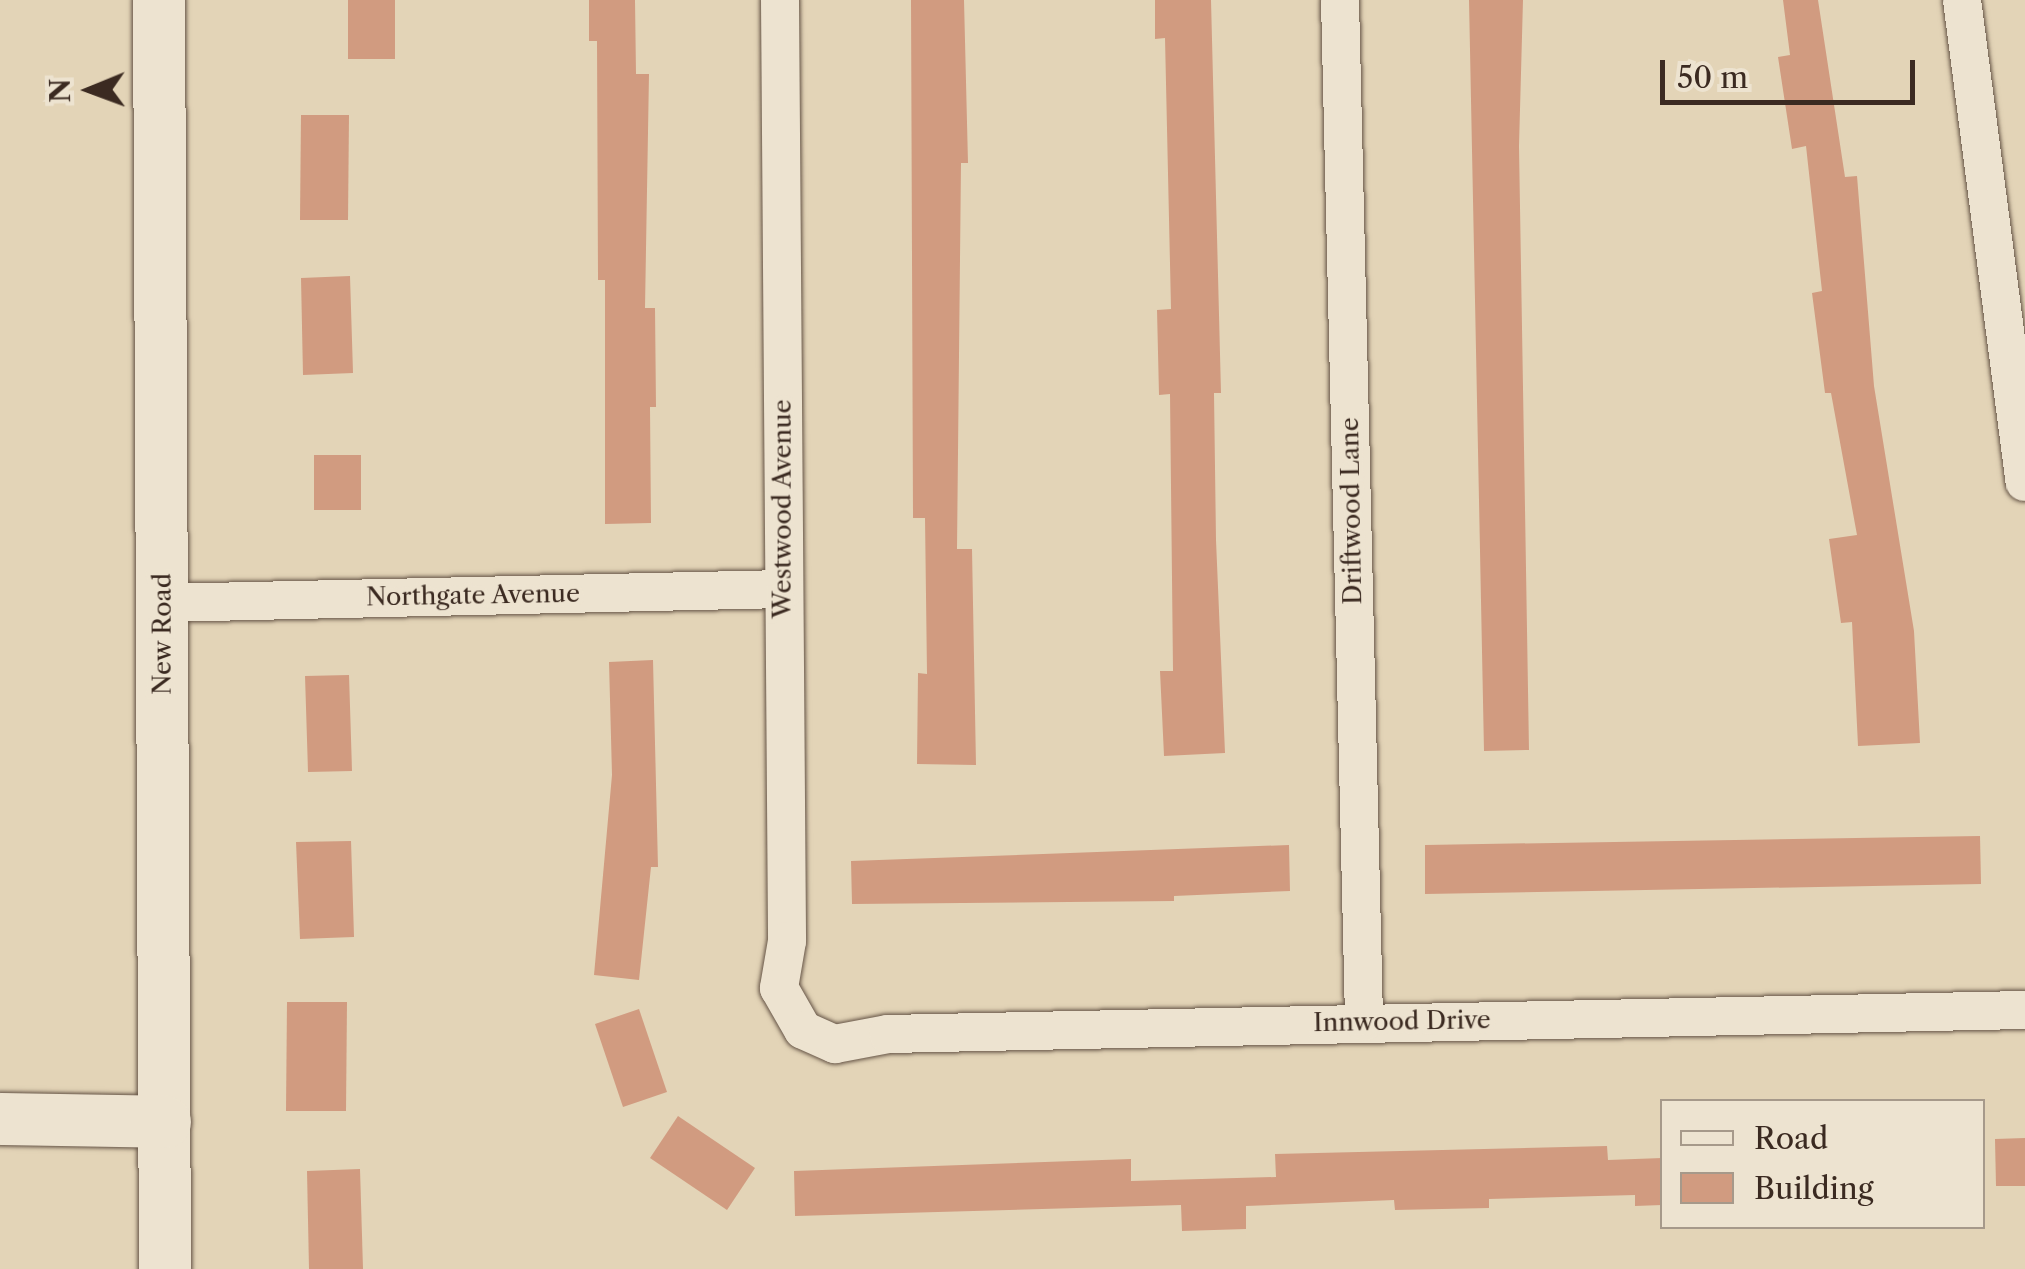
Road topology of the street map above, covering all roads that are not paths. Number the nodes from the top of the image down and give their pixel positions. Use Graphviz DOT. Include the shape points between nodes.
graph roads {
  1 [pos="159,0"];
  2 [pos="780,0"];
  3 [pos="1340,0"];
  4 [pos="1962,0"];
  5 [pos="2025,482"];
  6 [pos="784,589"];
  7 [pos="163,602"];
  8 [pos="2025,1010"];
  9 [pos="789,1015"];
  10 [pos="1364,1022"];
  11 [pos="0,1119"];
  12 [pos="164,1122"];
  13 [pos="165,1269"];
  1 -- 7 [label="street, New Road"];
  2 -- 6 [label="street, Westwood Avenue"];
  3 -- 10 [label="street, Driftwood Lane"];
  4 -- 5 [label="street"];
  6 -- 7 [label="street, Northgate Avenue"];
  6 -- 9 [label="street, Westwood Avenue" via="787,941 779,970"];
  7 -- 12 [label="street, New Road"];
  8 -- 10 [label="street, Innwood Drive"];
  9 -- 10 [label="street, Innwood Drive" via="815,1038 835,1044 888,1034"];
  11 -- 12 [label="street"];
  12 -- 13 [label="street, New Road"];
}
